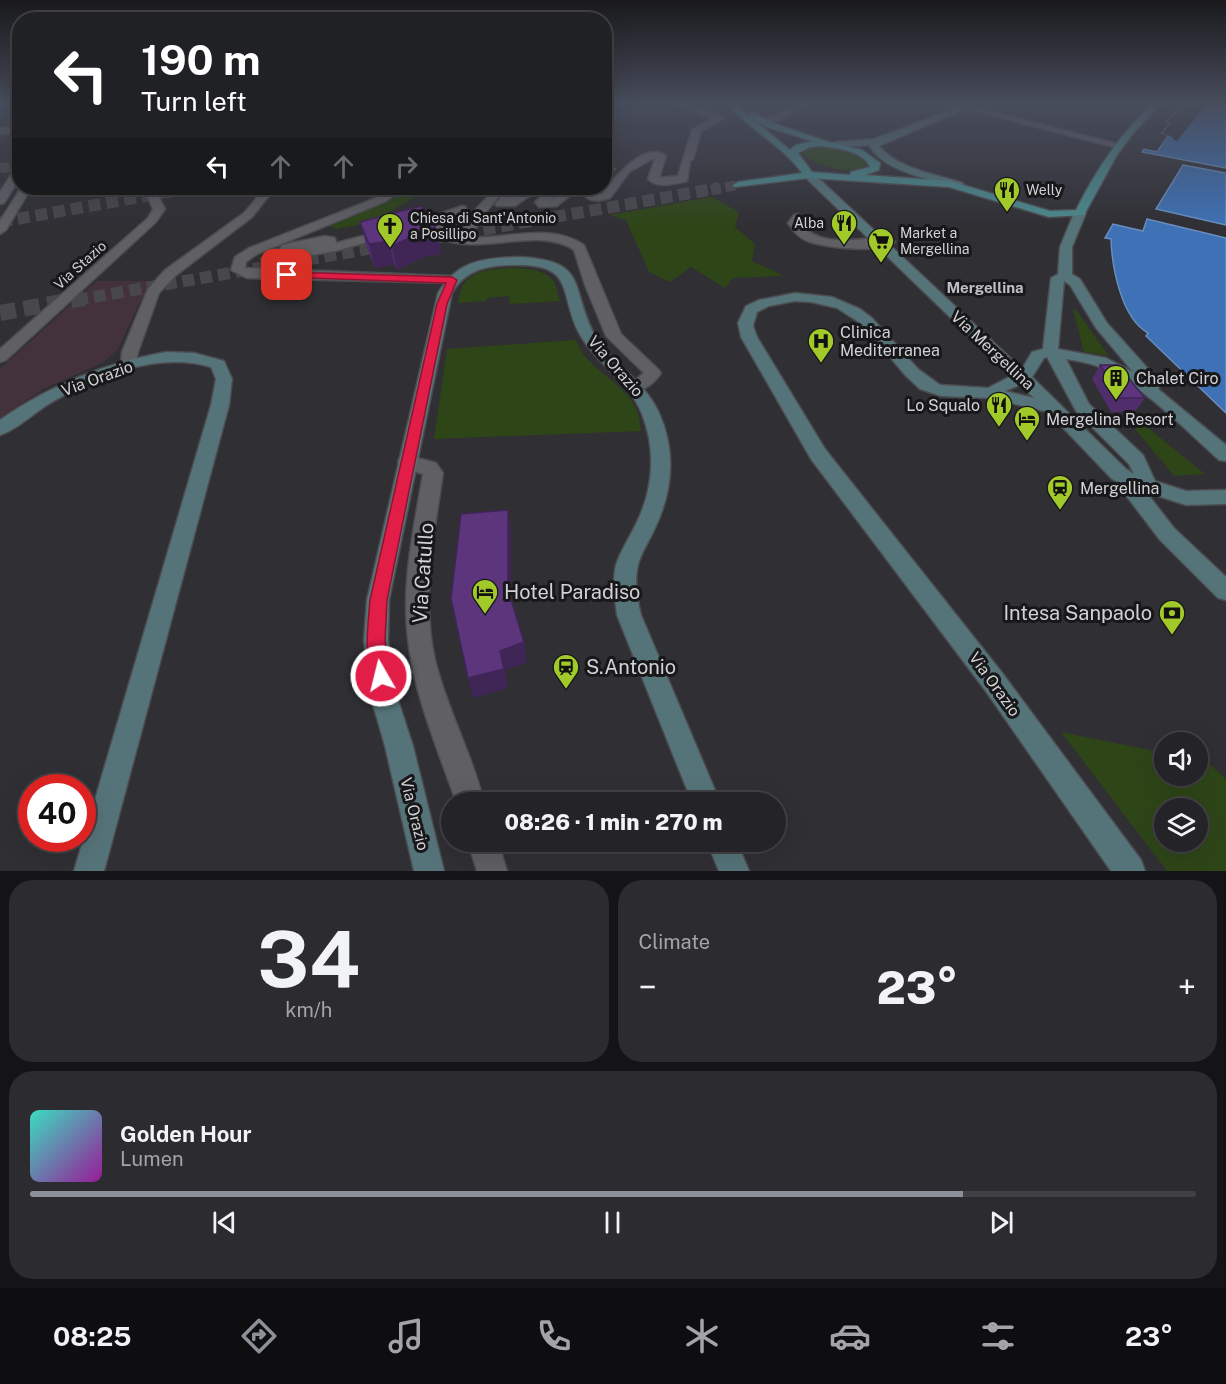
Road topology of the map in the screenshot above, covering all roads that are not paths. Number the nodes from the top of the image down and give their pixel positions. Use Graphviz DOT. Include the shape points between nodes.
graph roads {
  1 [pos="1117,145"];
  2 [pos="692,146"];
  3 [pos="781,146"];
  4 [pos="805,146"];
  5 [pos="837,146"];
  6 [pos="874,146"];
  7 [pos="797,161"];
  8 [pos="826,172"];
  9 [pos="868,172"];
  10 [pos="808,175"];
  11 [pos="853,179"];
  12 [pos="12,182"];
  13 [pos="738,185"];
  14 [pos="959,185"];
  15 [pos="612,187"];
  16 [pos="22,195"];
  17 [pos="152,195"];
  18 [pos="264,195"];
  19 [pos="388,195"];
  20 [pos="495,195"];
  21 [pos="508,195"];
  22 [pos="525,195"];
  23 [pos="549,195"];
  24 [pos="565,195"];
  25 [pos="589,195"];
  26 [pos="607,195"];
  27 [pos="0,201"];
  28 [pos="462,209"];
  29 [pos="1049,214"];
  30 [pos="1075,214"];
  31 [pos="798,217"];
  32 [pos="453,225"];
  33 [pos="470,228"];
  34 [pos="1073,229"];
  35 [pos="0,230"];
  36 [pos="883,242"];
  37 [pos="248,274"];
  38 [pos="1065,276"];
  39 [pos="452,280"];
  40 [pos="1050,352"];
  41 [pos="0,357"];
  42 [pos="129,364"];
  43 [pos="1023,378"];
  44 [pos="636,386"];
  45 [pos="1152,392"];
  46 [pos="991,393"];
  47 [pos="1053,407"];
  48 [pos="0,429"];
  49 [pos="1226,455"];
  50 [pos="407,462"];
  51 [pos="1141,483"];
  52 [pos="1226,497"];
  53 [pos="1226,591"];
  54 [pos="467,792"];
  55 [pos="702,792"];
  56 [pos="486,852"];
  57 [pos="726,852"];
  58 [pos="89,871"];
  59 [pos="429,871"];
  60 [pos="492,871"];
  61 [pos="734,871"];
  62 [pos="1130,871"];
  1 -- 30 [label="main road"];
  2 -- 15 [label="street" via="683,179 658,183 653,179 661,156 652,156 622,172"];
  3 -- 7 [label="main road"];
  4 -- 7 [label="main road" via="793,153"];
  5 -- 9 [label="main road" via="871,158 876,166"];
  6 -- 14 [label="street" via="876,152 887,159"];
  7 -- 8 [label="main road"];
  7 -- 10 [label="main road, Via Mergellina"];
  8 -- 9 [label="main road"];
  8 -- 11 [label="main road"];
  9 -- 11 [label="main road"];
  10 -- 11 [label="main road"];
  10 -- 13 [label="main road"];
  10 -- 36 [label="street, Via Mergellina"];
  11 -- 14 [label="main road"];
  12 -- 27 [label="street"];
  14 -- 29 [label="main road"];
  16 -- 35 [label="street"];
  17 -- 41 [label="street, Via Stazio" via="159,209 152,220"];
  18 -- 42 [label="street" via="248,215 170,273 153,292 130,351"];
  19 -- 37 [label="street" via="245,255 237,264 238,270"];
  20 -- 33 [label="street"];
  21 -- 22 [label="street" via="501,204 511,204"];
  23 -- 24 [label="street" via="543,205 554,204"];
  25 -- 26 [label="street"];
  28 -- 32 [label="street" via="467,211"];
  28 -- 37 [label="street" via="414,227 335,247 267,259 331,241 326,240 265,253 256,258"];
  28 -- 44 [label="street" via="435,228 442,236 456,240 553,236 580,248 614,336 653,373"];
  29 -- 30 [label="main road"];
  29 -- 34 [label="main road"];
  30 -- 34 [label="street"];
  31 -- 36 [label="street" via="794,222 796,228 833,243"];
  34 -- 38 [label="street" via="1066,247"];
  36 -- 43 [label="street, Via Mergellina"];
  37 -- 39 [label="street"];
  38 -- 40 [label="street" via="1058,278"];
  38 -- 45 [label="street" via="1075,282 1101,325 1152,383"];
  39 -- 44 [label="street, Via Orazio" via="470,267 498,262 527,261 553,268 569,281 586,334"];
  39 -- 50 [label="street, Via Orazio" via="442,304"];
  40 -- 43 [label="street" via="1038,356"];
  40 -- 45 [label="street" via="1103,361"];
  40 -- 51 [label="street" via="1057,357 1082,407 1136,460 1146,479"];
  42 -- 48 [label="street, Via Orazio" via="65,388"];
  42 -- 58 [label="street, Via Orazio" via="193,357 218,364 224,380 194,502"];
  43 -- 46 [label="street, Via Orazio"];
  43 -- 47 [label="street, Via Mergellina"];
  44 -- 55 [label="street, Via Orazio" via="658,436 662,470 657,502 627,566 629,615"];
  45 -- 49 [label="street"];
  46 -- 47 [label="street, Via Orazio"];
  46 -- 62 [label="street, Via Orazio" via="946,392 925,385 866,319 830,302 779,297 751,309 745,321 744,329 818,454 994,682"];
  47 -- 51 [label="street, Via Mergellina" via="1119,474"];
  50 -- 54 [label="street, Via Catullo" via="429,468 433,473 419,581 418,630 431,689"];
  50 -- 59 [label="street, Via Orazio" via="378,600 376,640 383,694"];
  51 -- 52 [label="street, Via Mergellina" via="1186,498"];
  51 -- 53 [label="street" via="1132,489 1167,534"];
  56 -- 60 [label="street"];
  57 -- 61 [label="street"];
}
